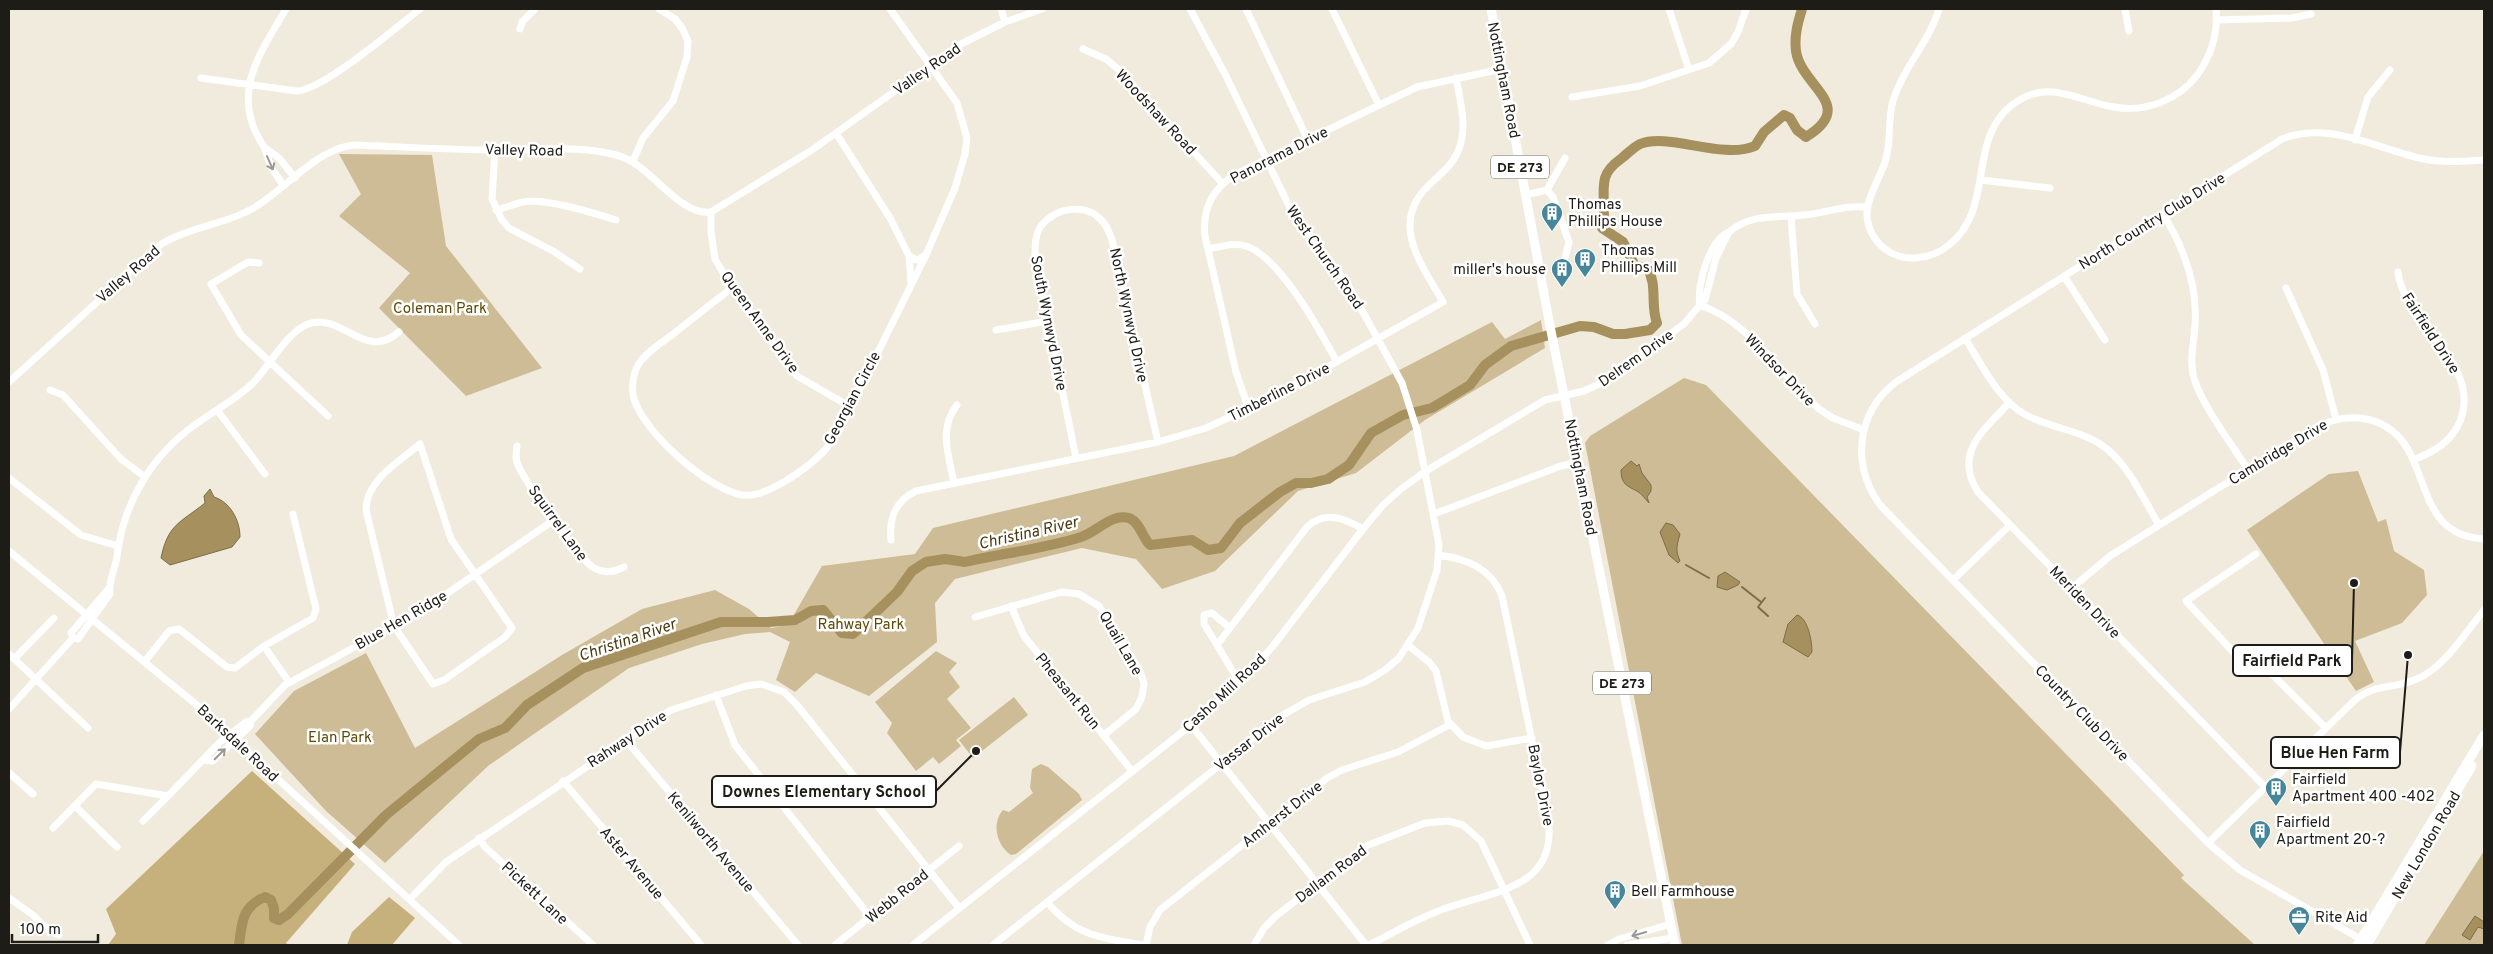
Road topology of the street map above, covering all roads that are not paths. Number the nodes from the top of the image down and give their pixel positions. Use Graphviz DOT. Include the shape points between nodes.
graph roads {
  1 [pos="286,9"];
  2 [pos="420,9"];
  3 [pos="535,9"];
  4 [pos="660,9"];
  5 [pos="890,9"];
  6 [pos="1000,9"];
  7 [pos="1042,9"];
  8 [pos="1190,9"];
  9 [pos="1246,9"];
  10 [pos="1332,9"];
  11 [pos="1491,9"];
  12 [pos="1669,9"];
  13 [pos="1746,9"];
  14 [pos="1939,9"];
  15 [pos="2125,9"];
  16 [pos="2216,9"];
  17 [pos="2311,14"];
  18 [pos="2216,20"];
  19 [pos="1005,22"];
  20 [pos="520,29"];
  21 [pos="2129,31"];
  22 [pos="1083,49"];
  23 [pos="930,65"];
  24 [pos="1502,69"];
  25 [pos="1689,70"];
  26 [pos="2390,70"];
  27 [pos="200,78"];
  28 [pos="1456,78"];
  29 [pos="249,84"];
  30 [pos="1572,98"];
  31 [pos="1379,105"];
  32 [pos="836,134"];
  33 [pos="1308,140"];
  34 [pos="2355,140"];
  35 [pos="264,147"];
  36 [pos="495,150"];
  37 [pos="1565,158"];
  38 [pos="1266,160"];
  39 [pos="2484,160"];
  40 [pos="633,162"];
  41 [pos="295,178"];
  42 [pos="1980,180"];
  43 [pos="1222,184"];
  44 [pos="284,186"];
  45 [pos="2050,188"];
  46 [pos="1547,190"];
  47 [pos="1525,195"];
  48 [pos="1866,207"];
  49 [pos="1074,209"];
  50 [pos="496,210"];
  51 [pos="711,212"];
  52 [pos="2163,214"];
  53 [pos="1791,216"];
  54 [pos="616,220"];
  55 [pos="1208,249"];
  56 [pos="926,255"];
  57 [pos="909,256"];
  58 [pos="1565,258"];
  59 [pos="259,263"];
  60 [pos="580,269"];
  61 [pos="2398,272"];
  62 [pos="2064,276"];
  63 [pos="911,284"];
  64 [pos="732,288"];
  65 [pos="2286,288"];
  66 [pos="1700,305"];
  67 [pos="1048,321"];
  68 [pos="1815,324"];
  69 [pos="996,330"];
  70 [pos="399,332"];
  71 [pos="1965,338"];
  72 [pos="1378,339"];
  73 [pos="2105,340"];
  74 [pos="1337,362"];
  75 [pos="270,363"];
  76 [pos="9,382"];
  77 [pos="50,390"];
  78 [pos="1564,395"];
  79 [pos="2010,403"];
  80 [pos="957,405"];
  81 [pos="849,406"];
  82 [pos="217,410"];
  83 [pos="1249,410"];
  84 [pos="328,416"];
  85 [pos="2336,419"];
  86 [pos="1864,430"];
  87 [pos="1158,442"];
  88 [pos="517,446"];
  89 [pos="1076,458"];
  90 [pos="2413,460"];
  91 [pos="1577,462"];
  92 [pos="2248,470"];
  93 [pos="1426,471"];
  94 [pos="265,474"];
  95 [pos="145,477"];
  96 [pos="9,478"];
  97 [pos="954,483"];
  98 [pos="293,514"];
  99 [pos="1434,514"];
  100 [pos="554,520"];
  101 [pos="2010,524"];
  102 [pos="2160,525"];
  103 [pos="1363,529"];
  104 [pos="2484,539"];
  105 [pos="891,540"];
  106 [pos="118,546"];
  107 [pos="9,551"];
  108 [pos="1439,554"];
  109 [pos="2256,554"];
  110 [pos="624,567"];
  111 [pos="475,575"];
  112 [pos="1953,580"];
  113 [pos="109,588"];
  114 [pos="2072,588"];
  115 [pos="1011,606"];
  116 [pos="2484,610"];
  117 [pos="86,614"];
  118 [pos="974,617"];
  119 [pos="54,618"];
  120 [pos="93,619"];
  121 [pos="394,626"];
  122 [pos="1230,628"];
  123 [pos="73,638"];
  124 [pos="264,646"];
  125 [pos="1217,646"];
  126 [pos="1409,646"];
  127 [pos="11,656"];
  128 [pos="144,661"];
  129 [pos="36,680"];
  130 [pos="289,682"];
  131 [pos="1239,682"];
  132 [pos="716,695"];
  133 [pos="9,709"];
  134 [pos="251,721"];
  135 [pos="1451,724"];
  136 [pos="1191,725"];
  137 [pos="88,728"];
  138 [pos="2326,728"];
  139 [pos="230,734"];
  140 [pos="1104,735"];
  141 [pos="2484,735"];
  142 [pos="1532,738"];
  143 [pos="625,739"];
  144 [pos="236,741"];
  145 [pos="2484,745"];
  146 [pos="203,760"];
  147 [pos="1221,763"];
  148 [pos="1132,771"];
  149 [pos="9,773"];
  150 [pos="563,781"];
  151 [pos="2264,788"];
  152 [pos="33,794"];
  153 [pos="168,796"];
  154 [pos="75,806"];
  155 [pos="143,821"];
  156 [pos="1269,823"];
  157 [pos="53,828"];
  158 [pos="479,838"];
  159 [pos="2208,843"];
  160 [pos="959,846"];
  161 [pos="117,847"];
  162 [pos="929,870"];
  163 [pos="1317,883"];
  164 [pos="1505,890"];
  165 [pos="9,898"];
  166 [pos="410,898"];
  167 [pos="1047,902"];
  168 [pos="959,908"];
  169 [pos="870,917"];
  170 [pos="1671,924"];
  171 [pos="58,935"];
  172 [pos="1674,942"];
  173 [pos="2365,944"];
  174 [pos="459,945"];
  175 [pos="592,945"];
  176 [pos="701,945"];
  177 [pos="798,945"];
  178 [pos="835,945"];
  179 [pos="914,945"];
  180 [pos="993,945"];
  181 [pos="1142,945"];
  182 [pos="1146,945"];
  183 [pos="1254,945"];
  184 [pos="1368,945"];
  185 [pos="1530,945"];
  186 [pos="1608,945"];
  187 [pos="1627,945"];
  1 -- 29 [label="street" via="257,58"];
  2 -- 29 [label="street" via="315,87 297,91"];
  3 -- 20 [label="street" via="522,22"];
  4 -- 40 [label="street" via="682,28 688,41 687,57 673,101 643,138"];
  5 -- 23 [label="street, Georgian Circle"];
  6 -- 19 [label="street"];
  7 -- 19 [label="street, Valley Road"];
  8 -- 38 [label="street, West Church Road"];
  9 -- 33 [label="street"];
  10 -- 31 [label="street"];
  11 -- 24 [label="main road, Nottingham Road / DE 273"];
  12 -- 25 [label="street"];
  13 -- 25 [label="street" via="1738,32 1722,53 1709,63"];
  14 -- 48 [label="street" via="1893,101 1887,154"];
  15 -- 21 [label="street"];
  16 -- 18 [label="street"];
  17 -- 18 [label="street" via="2292,18"];
  18 -- 42 [label="street" via="2212,46 2202,68 2186,88 2160,102 2136,108 2114,107 2053,91 2031,95 2012,106 1991,133"];
  19 -- 23 [label="street, Valley Road" via="961,44"];
  22 -- 43 [label="street, Woodshaw Road" via="1106,59 1118,70"];
  23 -- 32 [label="street, Valley Road"];
  23 -- 56 [label="street, Georgian Circle" via="957,103 966,138 961,172"];
  24 -- 28 [label="street, Panorama Drive"];
  24 -- 47 [label="main road, Nottingham Road / DE 273"];
  25 -- 30 [label="street" via="1640,86"];
  26 -- 34 [label="street" via="2368,97"];
  27 -- 29 [label="street"];
  28 -- 31 [label="street, Panorama Drive" via="1423,85"];
  28 -- 72 [label="street, Timberline Drive" via="1463,126 1460,148 1448,168 1418,198 1410,221 1417,256 1443,302"];
  29 -- 35 [label="street" via="250,117"];
  31 -- 33 [label="street, Panorama Drive"];
  32 -- 51 [label="street, Valley Road"];
  32 -- 57 [label="street" via="890,218"];
  33 -- 38 [label="street, Panorama Drive"];
  34 -- 39 [label="street, North Country Club Drive" via="2431,160"];
  34 -- 52 [label="street, North Country Club Drive" via="2320,132 2289,137"];
  35 -- 41 [label="street" via="279,158"];
  35 -- 44 [label="street, one-way" via="272,169"];
  36 -- 40 [label="street, Valley Road" via="589,150 619,155"];
  36 -- 41 [label="street, Valley Road" via="346,146 325,155"];
  36 -- 50 [label="street" via="492,199"];
  37 -- 46 [label="street"];
  38 -- 43 [label="street, Panorama Drive"];
  38 -- 72 [label="street, West Church Road" via="1292,212 1341,275"];
  40 -- 51 [label="street, Valley Road" via="689,208"];
  41 -- 44 [label="street, Valley Road"];
  42 -- 45 [label="street"];
  42 -- 48 [label="street" via="1974,210 1964,230 1946,247 1921,257 1900,257 1880,245 1869,226"];
  43 -- 55 [label="street, Panorama Drive" via="1212,196 1205,214"];
  44 -- 76 [label="street, Valley Road" via="246,212 183,233 160,245"];
  46 -- 47 [label="street"];
  46 -- 58 [label="street" via="1553,197 1569,242"];
  47 -- 78 [label="main road, Nottingham Road / DE 273"];
  48 -- 53 [label="street" via="1842,206"];
  49 -- 67 [label="street, South Wynwyd Drive" via="1051,217 1040,227 1035,243"];
  49 -- 87 [label="street, North Wynwyd Drive" via="1083,209 1103,222 1112,240"];
  50 -- 54 [label="street" via="523,202 538,202"];
  50 -- 60 [label="street" via="509,228"];
  51 -- 64 [label="street, Queen Anne Drive" via="715,259"];
  52 -- 62 [label="street, North Country Club Drive"];
  52 -- 92 [label="street" via="2182,248 2192,280 2196,312 2192,356 2194,379"];
  53 -- 66 [label="street" via="1755,218 1721,235 1710,252 1698,298"];
  53 -- 68 [label="street" via="1796,294"];
  55 -- 74 [label="street" via="1236,244 1261,254 1308,310"];
  55 -- 83 [label="street, Panorama Drive" via="1236,372"];
  56 -- 57 [label="street" via="917,260"];
  56 -- 63 [label="street, Georgian Circle"];
  57 -- 63 [label="street"];
  59 -- 75 [label="street" via="248,262 211,284 241,335"];
  61 -- 90 [label="street, Fairfield Drive" via="2404,292 2457,371 2464,393 2462,415 2452,435 2435,451"];
  62 -- 71 [label="street, North Country Club Drive"];
  62 -- 73 [label="street"];
  63 -- 81 [label="street, Georgian Circle"];
  64 -- 81 [label="street, Queen Anne Drive" via="797,376"];
  64 -- 81 [label="street, Georgian Circle" via="638,365 633,381 633,398 644,421 698,472 722,488 744,495 765,491 814,461 840,429"];
  65 -- 85 [label="street" via="2323,370"];
  66 -- 78 [label="street, Delrem Drive" via="1684,324 1601,383"];
  66 -- 86 [label="street, Windsor Drive" via="1735,323 1819,409"];
  67 -- 69 [label="street"];
  67 -- 89 [label="street, South Wynwyd Drive"];
  70 -- 75 [label="street" via="393,337 373,342 330,323 315,323 295,332"];
  71 -- 79 [label="street"];
  71 -- 86 [label="street, North Country Club Drive" via="1889,387 1873,406"];
  72 -- 74 [label="street, Timberline Drive"];
  72 -- 93 [label="street, West Church Road" via="1411,406"];
  74 -- 83 [label="street, Timberline Drive"];
  75 -- 82 [label="street" via="247,388"];
  75 -- 84 [label="street"];
  77 -- 95 [label="street" via="64,395 121,459"];
  78 -- 91 [label="main road, Nottingham Road / DE 273"];
  78 -- 93 [label="street, Casho Mill Road" via="1545,400"];
  79 -- 101 [label="street, Meriden Drive" via="1976,440 1969,464 1971,479 1978,492"];
  79 -- 102 [label="street" via="2027,416 2087,437 2108,450"];
  80 -- 97 [label="street" via="950,413 946,428"];
  82 -- 94 [label="street"];
  82 -- 95 [label="street" via="173,443"];
  83 -- 87 [label="street, Timberline Drive" via="1206,428"];
  85 -- 90 [label="street, Cambridge Drive" via="2361,418 2385,426 2403,443"];
  85 -- 92 [label="street, Cambridge Drive" via="2311,430"];
  86 -- 112 [label="street, Country Club Drive" via="1861,460 1871,492 1888,514"];
  87 -- 89 [label="street, Timberline Drive"];
  88 -- 100 [label="street, Squirrel Lane" via="519,468"];
  89 -- 97 [label="street, Timberline Drive"];
  90 -- 104 [label="street, Cambridge Drive" via="2427,499 2441,520 2457,533"];
  91 -- 99 [label="street"];
  91 -- 170 [label="main road, Nottingham Road / DE 273"];
  92 -- 102 [label="street, Cambridge Drive"];
  93 -- 99 [label="street, West Church Road"];
  93 -- 103 [label="street, Casho Mill Road" via="1392,496"];
  95 -- 106 [label="street" via="130,505"];
  96 -- 106 [label="street" via="81,535"];
  97 -- 105 [label="street, Timberline Drive" via="916,491 902,500 891,518"];
  98 -- 124 [label="street" via="316,614"];
  99 -- 108 [label="street, Vassar Drive"];
  100 -- 110 [label="street, Squirrel Lane" via="587,563 604,572"];
  100 -- 111 [label="street, Blue Hen Ridge"];
  101 -- 112 [label="street"];
  101 -- 114 [label="street, Meriden Drive"];
  102 -- 114 [label="street, Cambridge Drive" via="2101,562"];
  103 -- 122 [label="street" via="1333,516 1313,522"];
  103 -- 131 [label="street, Casho Mill Road" via="1267,654"];
  106 -- 113 [label="street"];
  107 -- 117 [label="street, Barksdale Road"];
  108 -- 126 [label="street, Vassar Drive" via="1437,570"];
  108 -- 142 [label="street, Baylor Drive" via="1476,565 1499,587"];
  109 -- 138 [label="street" via="2186,601 2238,657 2273,675"];
  111 -- 121 [label="street, Blue Hen Ridge"];
  111 -- 121 [label="street" via="512,628 510,633 444,680 434,684"];
  111 -- 121 [label="street" via="448,533 420,444 373,486 366,502"];
  112 -- 159 [label="street, Country Club Drive"];
  113 -- 117 [label="street"];
  113 -- 120 [label="street" via="110,594"];
  114 -- 151 [label="street, Meriden Drive"];
  115 -- 118 [label="street, Quail Lane"];
  115 -- 140 [label="street, Pheasant Run" via="1024,636"];
  115 -- 140 [label="street, Quail Lane" via="1070,592 1087,597 1105,612 1140,671 1144,684 1136,709"];
  116 -- 138 [label="street" via="2442,661 2427,674 2412,681 2369,690"];
  117 -- 120 [label="street, Barksdale Road"];
  117 -- 123 [label="street" via="71,633"];
  119 -- 127 [label="street"];
  120 -- 123 [label="street" via="78,639"];
  120 -- 128 [label="street, Barksdale Road"];
  121 -- 130 [label="street, Blue Hen Ridge"];
  122 -- 125 [label="street"];
  122 -- 125 [label="street" via="1212,613 1204,615 1204,624"];
  123 -- 129 [label="street"];
  124 -- 128 [label="street" via="238,667 232,668 176,628 165,635"];
  124 -- 130 [label="street"];
  125 -- 131 [label="street"];
  126 -- 135 [label="street" via="1436,671 1446,716"];
  126 -- 147 [label="street, Vassar Drive" via="1393,664 1358,686 1300,704"];
  127 -- 129 [label="street"];
  128 -- 139 [label="street, Barksdale Road"];
  129 -- 133 [label="street"];
  129 -- 137 [label="street"];
  130 -- 134 [label="street, Blue Hen Ridge"];
  131 -- 136 [label="street, Casho Mill Road"];
  132 -- 143 [label="street, Rahway Drive" via="671,710"];
  132 -- 162 [label="street, Rahway Drive" via="761,684 790,697"];
  132 -- 169 [label="street" via="735,745"];
  134 -- 139 [label="street, Blue Hen Ridge"];
  134 -- 144 [label="street, Blue Hen Ridge"];
  135 -- 142 [label="street" via="1463,737 1480,745"];
  135 -- 156 [label="street, Amherst Drive" via="1398,752 1334,773"];
  136 -- 147 [label="street"];
  136 -- 148 [label="street, Casho Mill Road"];
  138 -- 151 [label="street"];
  139 -- 144 [label="street, Barksdale Road"];
  139 -- 146 [label="street, Blue Hen Ridge"];
  140 -- 148 [label="street, Pheasant Run"];
  141 -- 173 [label="main road, New London Road"];
  142 -- 164 [label="street, Baylor Drive" via="1549,823 1549,846 1534,874"];
  143 -- 150 [label="street, Rahway Drive"];
  143 -- 177 [label="street, Kenilworth Avenue"];
  146 -- 144 [label="street, Blue Hen Ridge, one-way" via="213,761"];
  144 -- 166 [label="street, Barksdale Road"];
  145 -- 173 [label="main road, New London Road"];
  146 -- 153 [label="street, Blue Hen Ridge"];
  147 -- 156 [label="street"];
  147 -- 167 [label="street, Vassar Drive"];
  148 -- 168 [label="street, Casho Mill Road"];
  149 -- 152 [label="street"];
  150 -- 158 [label="street, Rahway Drive"];
  150 -- 176 [label="street, Aster Avenue"];
  151 -- 159 [label="street"];
  153 -- 154 [label="street" via="96,784"];
  153 -- 155 [label="street, Blue Hen Ridge"];
  154 -- 157 [label="street"];
  154 -- 161 [label="street"];
  156 -- 163 [label="street"];
  156 -- 182 [label="street, Amherst Drive" via="1160,910 1150,927"];
  158 -- 166 [label="street, Rahway Drive" via="438,868"];
  158 -- 175 [label="street, Pickett Lane"];
  159 -- 173 [label="street, Country Club Drive" via="2250,876"];
  160 -- 162 [label="street, Webb Road"];
  162 -- 168 [label="street, Rahway Drive"];
  162 -- 169 [label="street, Webb Road"];
  163 -- 164 [label="street, Dallam Road" via="1374,842 1426,823 1448,821 1463,826 1481,841"];
  163 -- 183 [label="street, Dallam Road" via="1270,922"];
  163 -- 184 [label="street"];
  164 -- 184 [label="street, Baylor Drive" via="1436,912"];
  164 -- 185 [label="street, Dallam Road"];
  165 -- 171 [label="street"];
  166 -- 174 [label="street, Barksdale Road"];
  167 -- 180 [label="street, Vassar Drive"];
  167 -- 181 [label="street" via="1064,921 1078,930 1096,937"];
  168 -- 179 [label="street, Casho Mill Road"];
  169 -- 178 [label="street, Webb Road"];
  170 -- 172 [label="main road, Nottingham Road / DE 273"];
  170 -- 186 [label="street, one-way"];
  172 -- 187 [label="street"];
}
